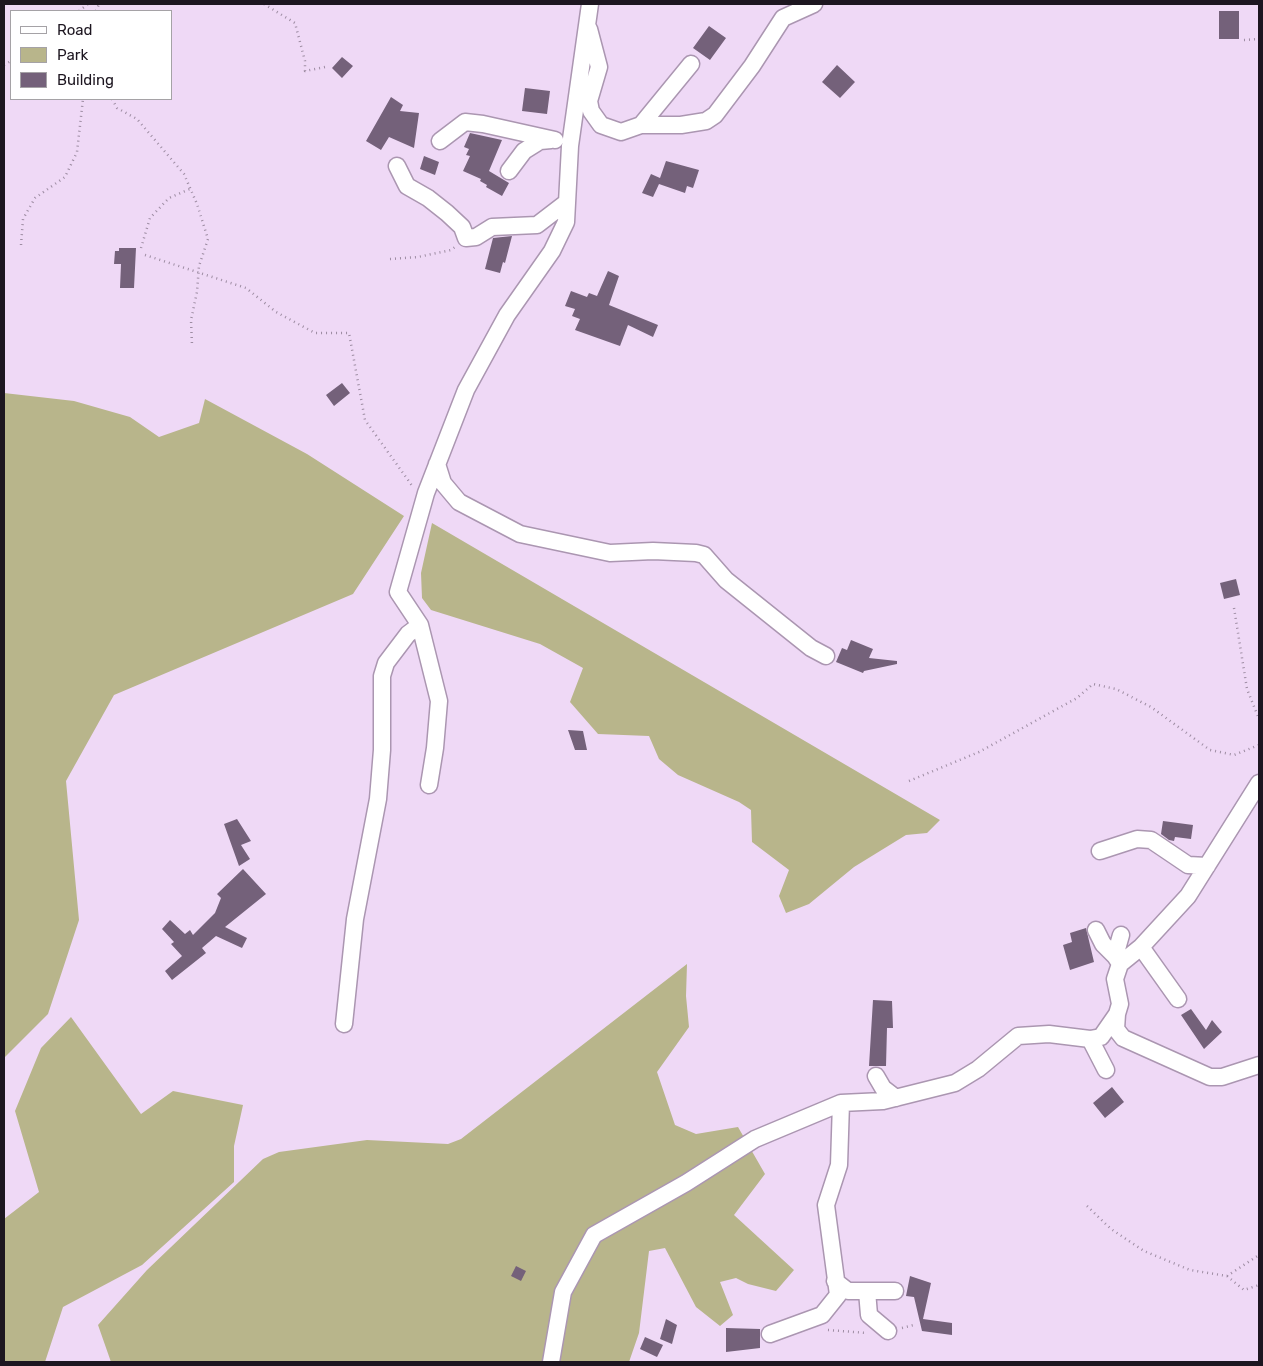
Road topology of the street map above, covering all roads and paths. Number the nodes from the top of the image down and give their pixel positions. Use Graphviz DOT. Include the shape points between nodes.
graph roads {
  1 [pos="264,4"];
  2 [pos="814,4"];
  3 [pos="589,9"];
  4 [pos="1259,39"];
  5 [pos="1244,40"];
  6 [pos="691,64"];
  7 [pos="325,67"];
  8 [pos="83,100"];
  9 [pos="112,100"];
  10 [pos="640,126"];
  11 [pos="563,140"];
  12 [pos="440,141"];
  13 [pos="397,166"];
  14 [pos="509,171"];
  15 [pos="190,189"];
  16 [pos="567,202"];
  17 [pos="466,238"];
  18 [pos="21,245"];
  19 [pos="141,248"];
  20 [pos="145,255"];
  21 [pos="390,259"];
  22 [pos="192,345"];
  23 [pos="435,471"];
  24 [pos="1234,608"];
  25 [pos="420,625"];
  26 [pos="826,656"];
  27 [pos="1259,719"];
  28 [pos="1259,745"];
  29 [pos="909,781"];
  30 [pos="1259,783"];
  31 [pos="429,785"];
  32 [pos="1100,851"];
  33 [pos="1207,866"];
  34 [pos="1096,930"];
  35 [pos="1121,935"];
  36 [pos="1141,946"];
  37 [pos="1118,960"];
  38 [pos="1178,999"];
  39 [pos="1117,1014"];
  40 [pos="344,1024"];
  41 [pos="1090,1039"];
  42 [pos="1259,1065"];
  43 [pos="1106,1070"];
  44 [pos="876,1076"];
  45 [pos="896,1098"];
  46 [pos="841,1103"];
  47 [pos="1087,1206"];
  48 [pos="1259,1255"];
  49 [pos="1228,1276"];
  50 [pos="836,1282"];
  51 [pos="1259,1286"];
  52 [pos="895,1291"];
  53 [pos="868,1292"];
  54 [pos="888,1331"];
  55 [pos="770,1334"];
  56 [pos="551,1362"];
  1 -- 7 [label="path" via="295,23 305,70"];
  2 -- 10 [label="street" via="783,18 715,115 706,121 681,125"];
  3 -- 10 [label="street" via="591,39 599,67 589,100 591,111 601,125 621,132"];
  3 -- 11 [label="street"];
  4 -- 5 [label="path"];
  6 -- 10 [label="street"];
  8 -- 18 [label="path" via="77,152 64,177 35,198 23,219"];
  9 -- 15 [label="path" via="116,108 144,126 184,174"];
  11 -- 12 [label="street" via="466,122"];
  11 -- 14 [label="street" via="540,141 524,151"];
  11 -- 16 [label="street"];
  13 -- 17 [label="street" via="407,186 447,214 462,228"];
  15 -- 19 [label="path" via="169,198 150,218"];
  15 -- 22 [label="path" via="208,239 199,266 191,320"];
  16 -- 17 [label="street" via="537,225 492,227 476,237"];
  16 -- 23 [label="street" via="566,222 552,252 507,315 466,390"];
  17 -- 21 [label="path" via="451,250"];
  20 -- 23 [label="path" via="246,288 276,312 315,333 349,334 364,420 416,489"];
  23 -- 25 [label="street" via="398,592"];
  23 -- 26 [label="street" via="459,502 520,534 610,554 653,551 704,555 726,580 811,648"];
  24 -- 27 [label="path" via="1247,688"];
  25 -- 31 [label="street" via="439,701"];
  25 -- 40 [label="street" via="408,634 386,663 382,676 378,799 355,919"];
  28 -- 29 [label="path" via="1234,755 1210,750 1151,707 1116,688 1093,684 1077,698 979,752"];
  30 -- 33 [label="street"];
  32 -- 33 [label="street" via="1137,840 1151,840 1188,866"];
  33 -- 36 [label="street" via="1188,896"];
  34 -- 37 [label="street" via="1103,944"];
  35 -- 37 [label="street"];
  36 -- 37 [label="street"];
  36 -- 38 [label="street"];
  37 -- 39 [label="street" via="1116,979 1120,1004"];
  39 -- 41 [label="street" via="1101,1037"];
  39 -- 42 [label="street" via="1116,1029 1123,1038 1210,1077 1222,1077"];
  41 -- 43 [label="street"];
  41 -- 45 [label="street" via="1049,1034 1018,1036 978,1069 955,1083"];
  44 -- 45 [label="street" via="883,1088"];
  45 -- 46 [label="street"];
  46 -- 50 [label="street" via="838,1165 826,1205"];
  46 -- 56 [label="street" via="755,1139 594,1235 563,1292"];
  47 -- 49 [label="path" via="1111,1229 1144,1251 1190,1270"];
  48 -- 49 [label="path"];
  49 -- 51 [label="path" via="1244,1290"];
  50 -- 53 [label="street" via="848,1291"];
  50 -- 55 [label="street" via="838,1295 822,1315"];
  52 -- 53 [label="street"];
  53 -- 54 [label="street" via="869,1315"];
}
